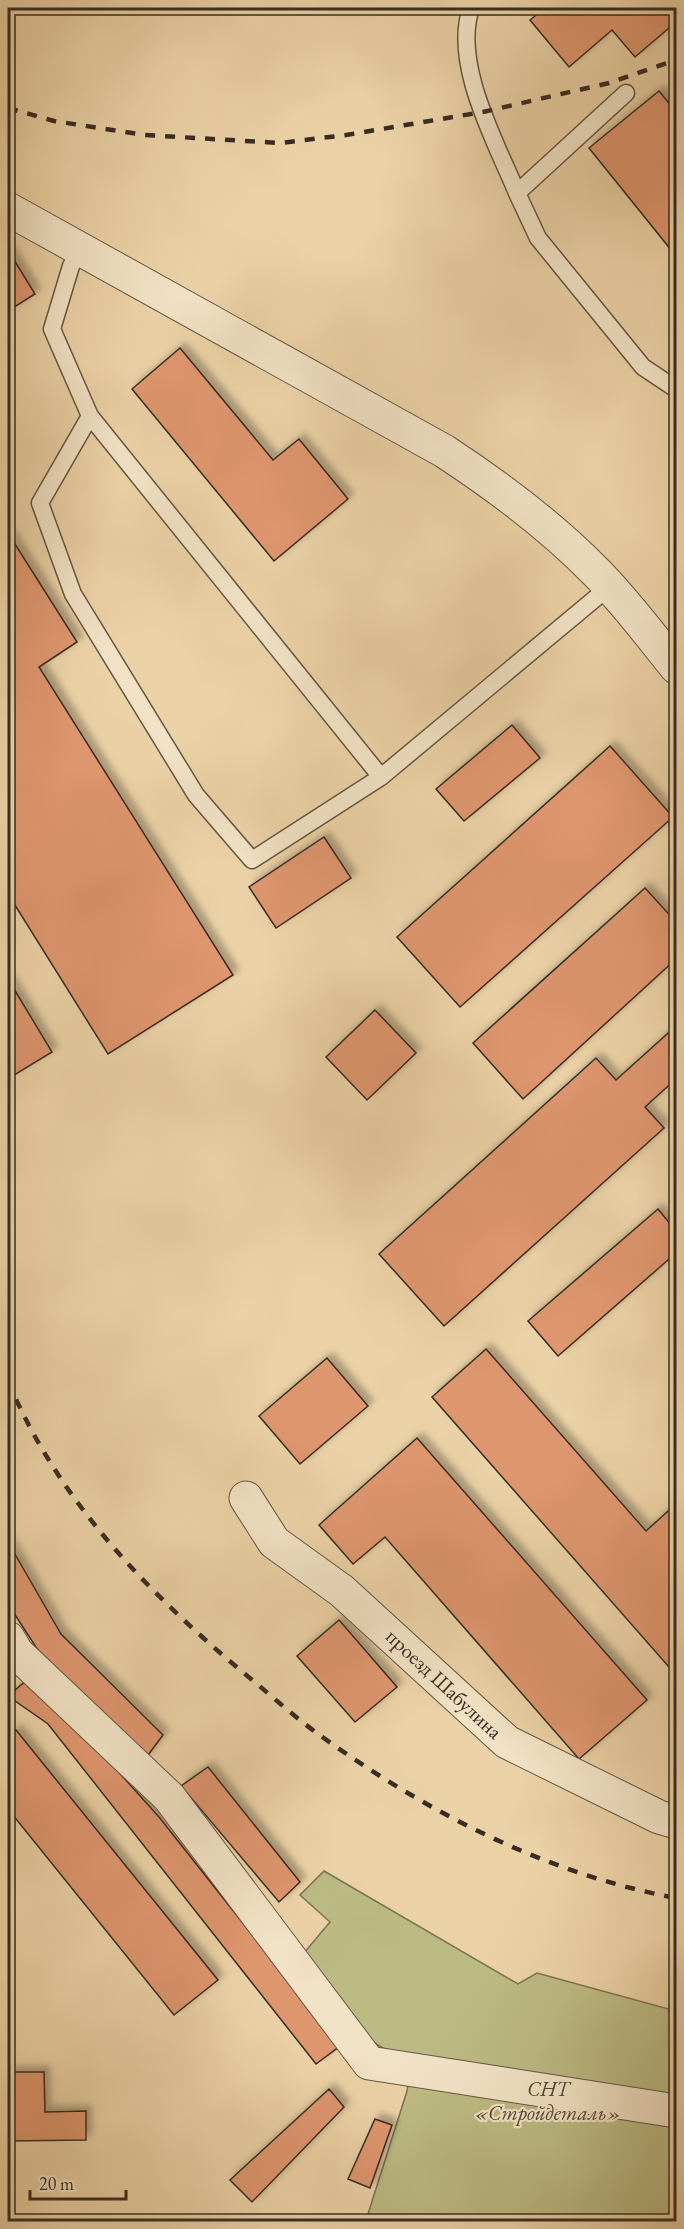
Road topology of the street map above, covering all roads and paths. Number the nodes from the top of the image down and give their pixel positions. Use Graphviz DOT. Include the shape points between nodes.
graph roads {
  1 [pos="471,8"];
  2 [pos="626,93"];
  3 [pos="517,193"];
  4 [pos="8,209"];
  5 [pos="81,248"];
  6 [pos="676,389"];
  7 [pos="90,417"];
  8 [pos="609,587"];
  9 [pos="676,667"];
  10 [pos="381,777"];
  11 [pos="246,1498"];
  12 [pos="8,1638"];
  13 [pos="676,1822"];
  14 [pos="676,2111"];
  1 -- 3 [label="lane" via="467,38 474,82"];
  2 -- 3 [label="lane"];
  3 -- 6 [label="lane" via="538,238 643,367"];
  4 -- 5 [label="street"];
  5 -- 7 [label="lane" via="71,266 52,329"];
  5 -- 8 [label="street" via="444,451 550,528"];
  7 -- 10 [label="lane"];
  7 -- 10 [label="lane" via="40,503 73,594 196,795 252,860"];
  8 -- 9 [label="street"];
  8 -- 10 [label="lane"];
  11 -- 13 [label="street, проезд Шабулина" via="274,1542 342,1591 507,1742"];
  12 -- 14 [label="street" via="17,1653 169,1797 369,2063"];
}
